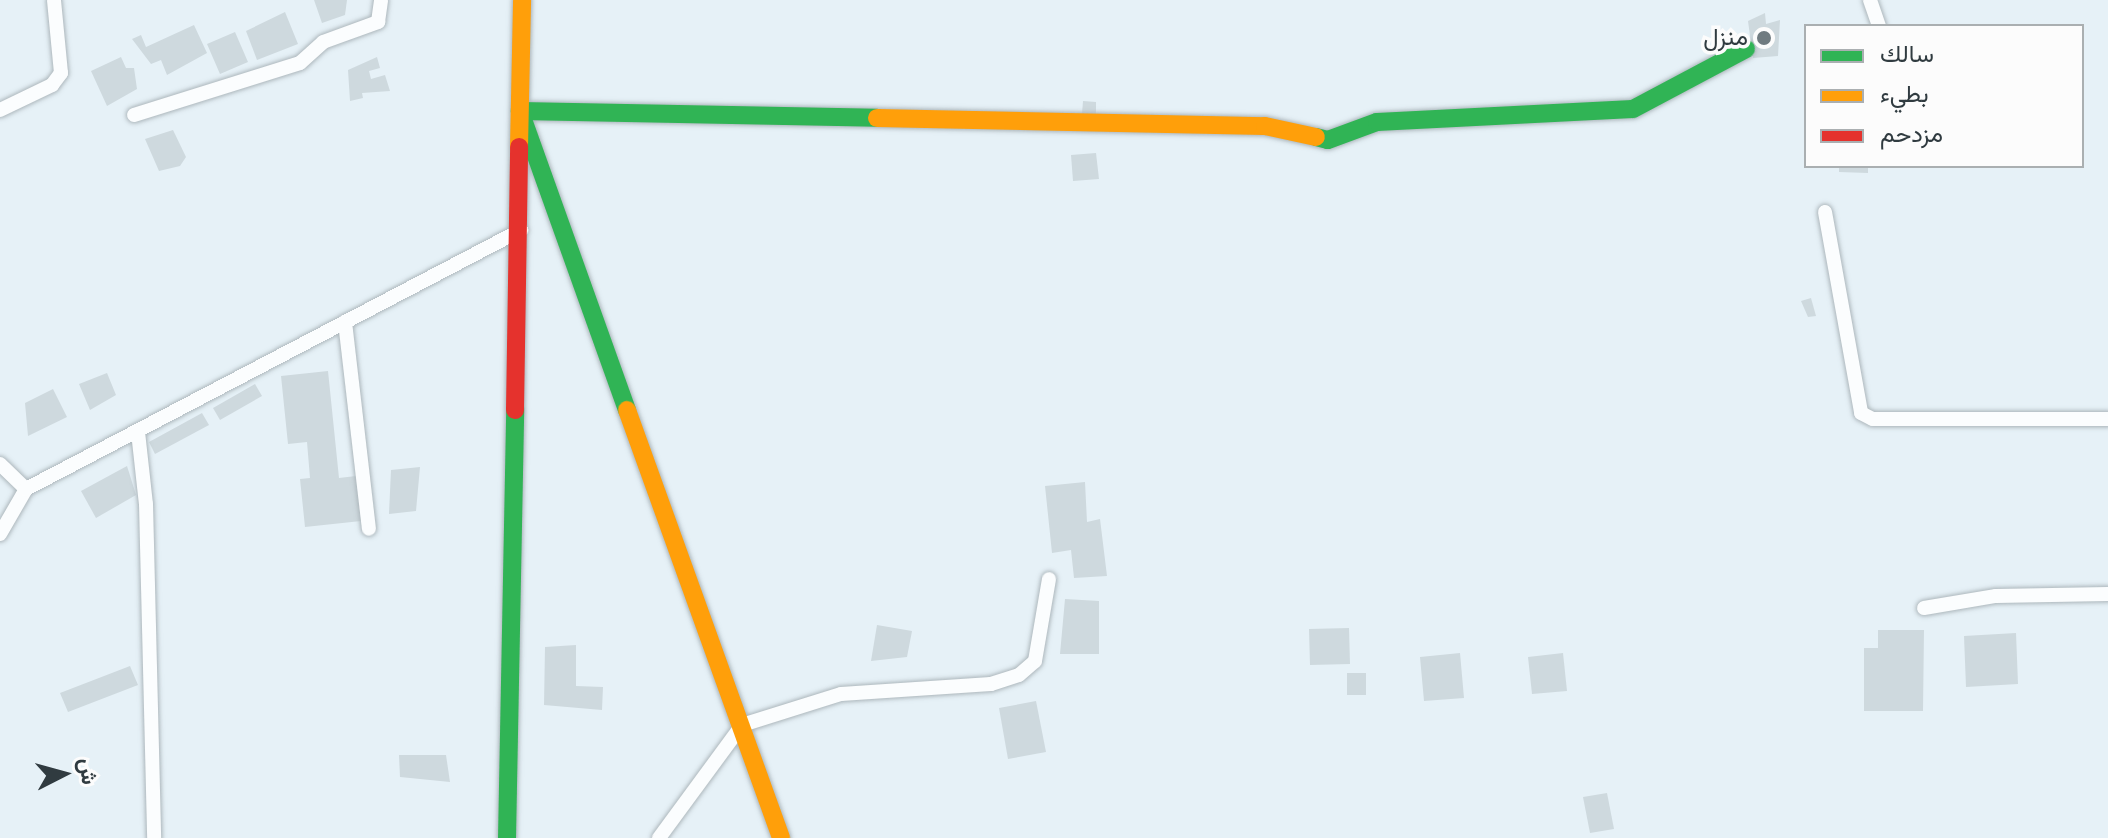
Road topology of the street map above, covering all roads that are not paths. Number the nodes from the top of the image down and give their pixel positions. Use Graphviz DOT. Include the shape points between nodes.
graph roads {
  1 [pos="54,0"];
  2 [pos="381,0"];
  3 [pos="522,0"];
  4 [pos="1870,0"];
  5 [pos="1878,24"];
  6 [pos="1746,49"];
  7 [pos="0,110"];
  8 [pos="520,111"];
  9 [pos="134,115"];
  10 [pos="1825,212"];
  11 [pos="521,230"];
  12 [pos="345,322"];
  13 [pos="2108,419"];
  14 [pos="138,432"];
  15 [pos="0,464"];
  16 [pos="26,489"];
  17 [pos="369,529"];
  18 [pos="0,534"];
  19 [pos="1049,579"];
  20 [pos="2108,594"];
  21 [pos="1924,608"];
  22 [pos="742,725"];
  23 [pos="154,838"];
  24 [pos="507,838"];
  25 [pos="659,838"];
  26 [pos="781,838"];
  1 -- 7 [label="street" via="61,73 52,85"];
  2 -- 9 [label="street" via="378,22 323,42 300,63"];
  3 -- 8 [label="street"];
  4 -- 5 [label="street"];
  6 -- 8 [label="street" via="1633,109 1377,122 1328,140 1265,126"];
  8 -- 11 [label="street"];
  8 -- 22 [label="street"];
  10 -- 13 [label="street" via="1861,413 1873,419"];
  11 -- 12 [label="street"];
  11 -- 24 [label="street"];
  12 -- 14 [label="street"];
  12 -- 17 [label="street"];
  14 -- 16 [label="street"];
  14 -- 23 [label="street" via="146,504"];
  15 -- 16 [label="street"];
  16 -- 18 [label="street"];
  19 -- 22 [label="street" via="1035,661 1019,675 991,684 841,694"];
  20 -- 21 [label="street" via="1996,596"];
  22 -- 25 [label="street"];
  22 -- 26 [label="street"];
}
